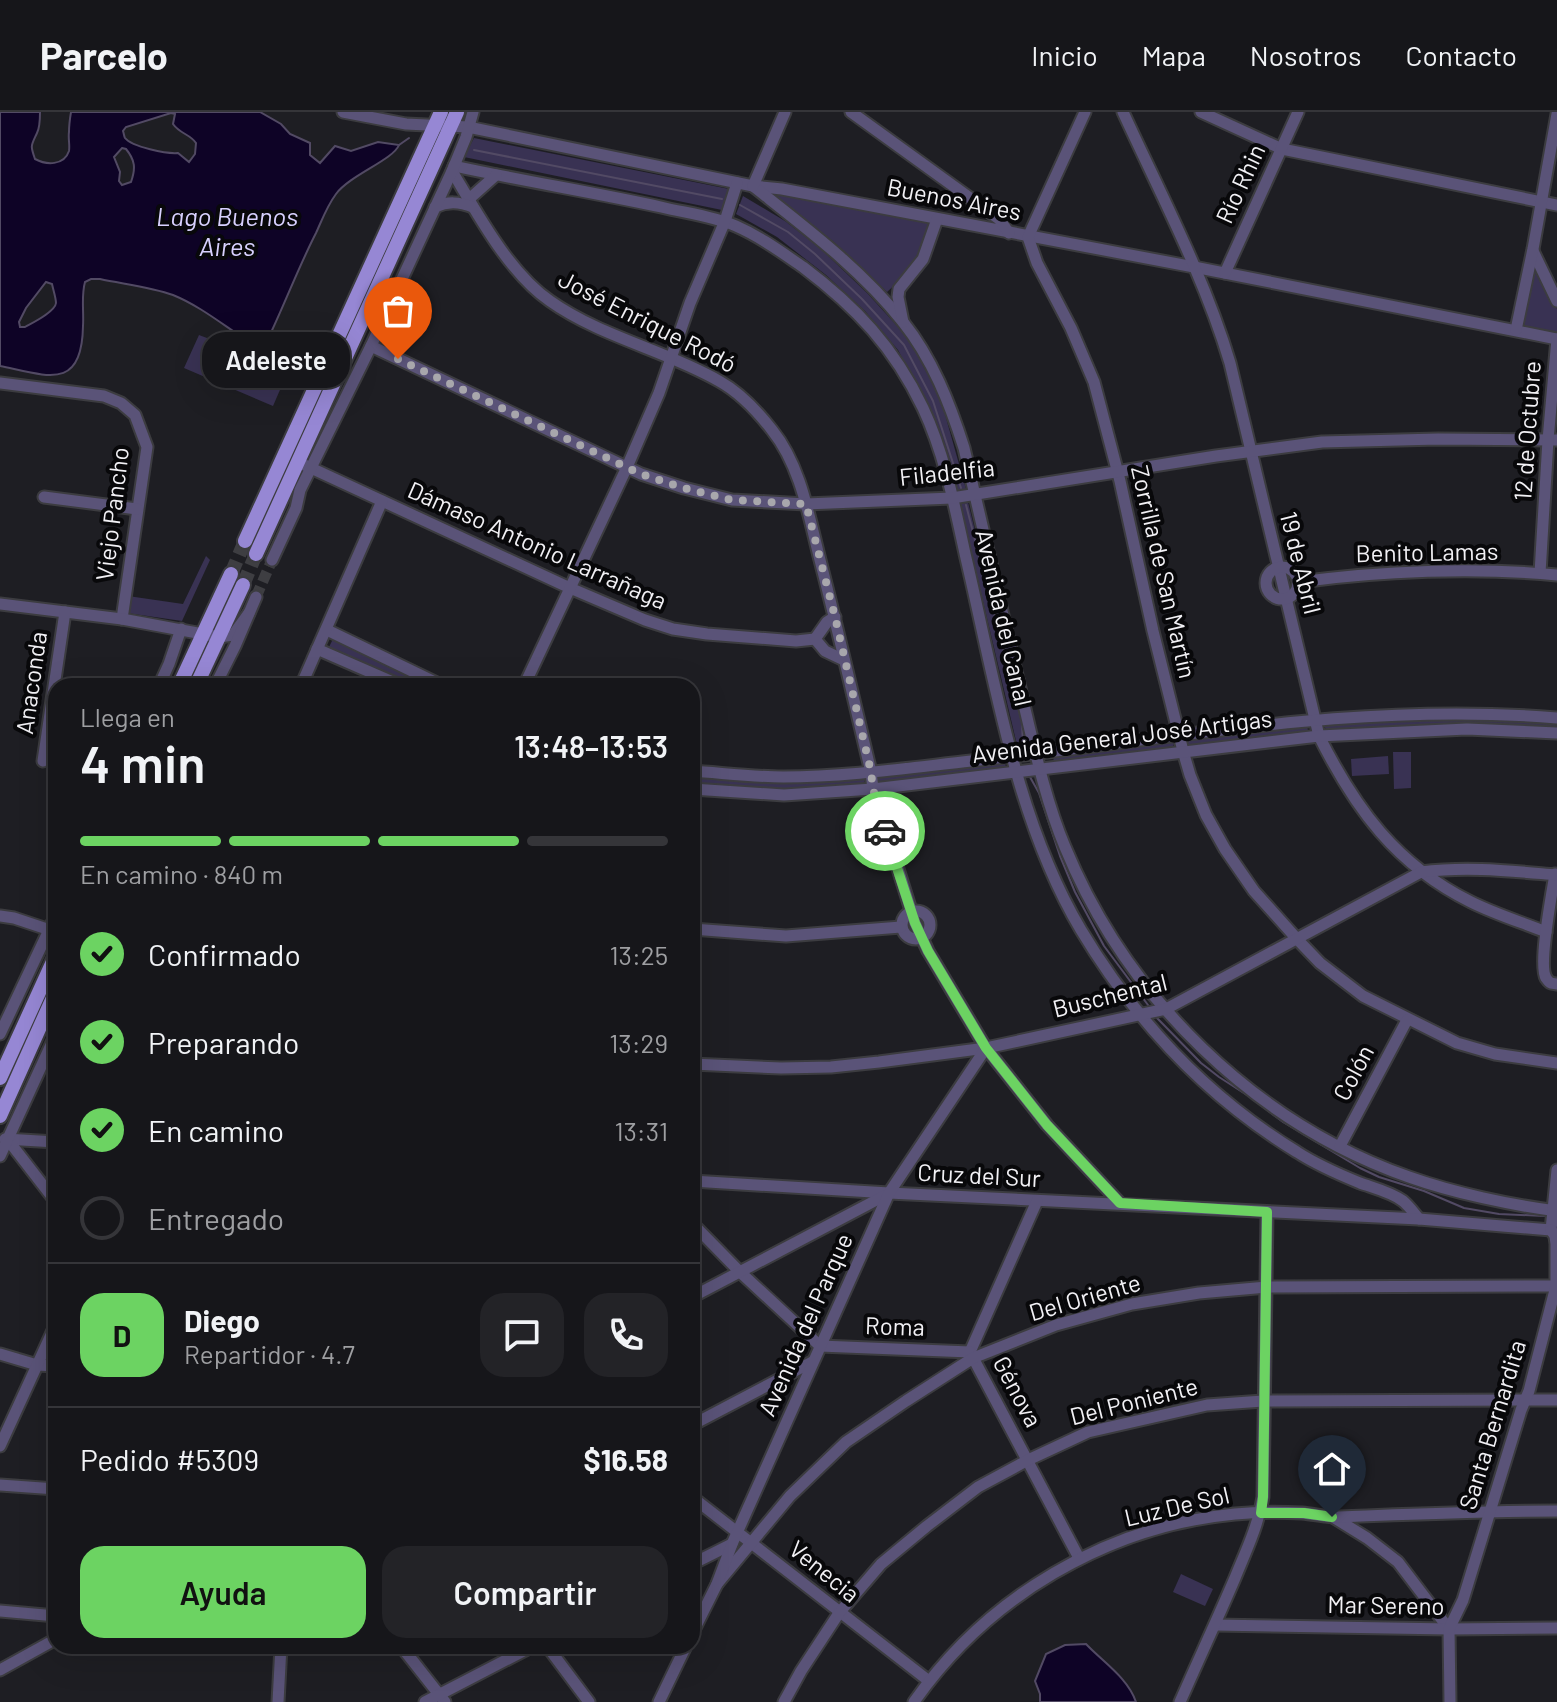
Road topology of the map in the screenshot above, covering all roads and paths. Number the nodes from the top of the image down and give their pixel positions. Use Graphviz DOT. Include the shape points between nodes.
graph roads {
  1 [pos="343,112"];
  2 [pos="473,112"];
  3 [pos="785,112"];
  4 [pos="851,112"];
  5 [pos="1085,112"];
  6 [pos="1123,112"];
  7 [pos="1201,112"];
  8 [pos="1298,112"];
  9 [pos="1557,114"];
  10 [pos="420,118"];
  11 [pos="438,118"];
  12 [pos="454,119"];
  13 [pos="468,127"];
  14 [pos="1282,149"];
  15 [pos="453,169"];
  16 [pos="496,175"];
  17 [pos="737,183"];
  18 [pos="753,186"];
  19 [pos="1541,202"];
  20 [pos="471,204"];
  21 [pos="1557,205"];
  22 [pos="435,207"];
  23 [pos="937,219"];
  24 [pos="725,221"];
  25 [pos="1009,233"];
  26 [pos="1028,237"];
  27 [pos="1533,249"];
  28 [pos="1194,267"];
  29 [pos="1225,273"];
  30 [pos="1557,301"];
  31 [pos="903,322"];
  32 [pos="1516,330"];
  33 [pos="1557,339"];
  34 [pos="371,346"];
  35 [pos="670,358"];
  36 [pos="0,383"];
  37 [pos="1553,440"];
  38 [pos="1250,451"];
  39 [pos="305,465"];
  40 [pos="627,467"];
  41 [pos="1117,472"];
  42 [pos="974,494"];
  43 [pos="44,497"];
  44 [pos="952,498"];
  45 [pos="382,501"];
  46 [pos="806,504"];
  47 [pos="137,509"];
  48 [pos="245,541"];
  49 [pos="256,554"];
  50 [pos="272,560"];
  51 [pos="1278,567"];
  52 [pos="1540,573"];
  53 [pos="231,574"];
  54 [pos="1557,575"];
  55 [pos="1299,582"];
  56 [pos="243,585"];
  57 [pos="570,588"];
  58 [pos="256,597"];
  59 [pos="1286,599"];
  60 [pos="0,604"];
  61 [pos="65,612"];
  62 [pos="249,613"];
  63 [pos="835,617"];
  64 [pos="122,619"];
  65 [pos="181,629"];
  66 [pos="327,630"];
  67 [pos="203,633"];
  68 [pos="219,637"];
  69 [pos="815,639"];
  70 [pos="317,649"];
  71 [pos="844,660"];
  72 [pos="55,678"];
  73 [pos="163,678"];
  74 [pos="183,678"];
  75 [pos="200,678"];
  76 [pos="219,678"];
  77 [pos="304,678"];
  78 [pos="384,678"];
  79 [pos="426,678"];
  80 [pos="528,678"];
  81 [pos="1557,718"];
  82 [pos="1315,720"];
  83 [pos="48,727"];
  84 [pos="1557,733"];
  85 [pos="1179,735"];
  86 [pos="1319,736"];
  87 [pos="1183,751"];
  88 [pos="1036,753"];
  89 [pos="1012,756"];
  90 [pos="43,761"];
  91 [pos="1040,769"];
  92 [pos="700,772"];
  93 [pos="871,772"];
  94 [pos="1016,773"];
  95 [pos="873,789"];
  96 [pos="700,790"];
  97 [pos="1421,872"];
  98 [pos="1556,874"];
  99 [pos="911,911"];
  100 [pos="0,916"];
  101 [pos="901,927"];
  102 [pos="48,928"];
  103 [pos="700,930"];
  104 [pos="1546,932"];
  105 [pos="922,937"];
  106 [pos="1297,939"];
  107 [pos="48,940"];
  108 [pos="48,973"];
  109 [pos="1557,984"];
  110 [pos="48,1009"];
  111 [pos="1166,1009"];
  112 [pos="1139,1014"];
  113 [pos="1407,1020"];
  114 [pos="0,1034"];
  115 [pos="986,1048"];
  116 [pos="48,1050"];
  117 [pos="1557,1063"];
  118 [pos="700,1064"];
  119 [pos="0,1078"];
  120 [pos="0,1116"];
  121 [pos="4,1139"];
  122 [pos="48,1142"];
  123 [pos="1340,1146"];
  124 [pos="0,1156"];
  125 [pos="1557,1170"];
  126 [pos="700,1181"];
  127 [pos="48,1192"];
  128 [pos="889,1193"];
  129 [pos="1037,1201"];
  130 [pos="1120,1203"];
  131 [pos="1555,1211"];
  132 [pos="1267,1212"];
  133 [pos="1419,1219"];
  134 [pos="1551,1230"];
  135 [pos="700,1231"];
  136 [pos="740,1272"];
  137 [pos="1557,1286"];
  138 [pos="1267,1287"];
  139 [pos="700,1293"];
  140 [pos="48,1341"];
  141 [pos="820,1346"];
  142 [pos="0,1354"];
  143 [pos="972,1355"];
  144 [pos="812,1362"];
  145 [pos="37,1365"];
  146 [pos="48,1366"];
  147 [pos="1525,1400"];
  148 [pos="1557,1400"];
  149 [pos="1263,1401"];
  150 [pos="700,1421"];
  151 [pos="0,1446"];
  152 [pos="1028,1460"];
  153 [pos="0,1485"];
  154 [pos="48,1488"];
  155 [pos="700,1503"];
  156 [pos="1490,1511"];
  157 [pos="1557,1511"];
  158 [pos="1261,1513"];
  159 [pos="1332,1517"];
  160 [pos="737,1532"];
  161 [pos="751,1542"];
  162 [pos="732,1544"];
  163 [pos="1079,1558"];
  164 [pos="700,1560"];
  165 [pos="717,1584"];
  166 [pos="0,1611"];
  167 [pos="839,1613"];
  168 [pos="48,1615"];
  169 [pos="700,1618"];
  170 [pos="1215,1625"];
  171 [pos="1557,1628"];
  172 [pos="1449,1629"];
  173 [pos="48,1643"];
  174 [pos="281,1654"];
  175 [pos="407,1654"];
  176 [pos="519,1654"];
  177 [pos="553,1654"];
  178 [pos="682,1654"];
  179 [pos="0,1670"];
  180 [pos="929,1681"];
  181 [pos="442,1698"];
  182 [pos="278,1702"];
  183 [pos="425,1702"];
  184 [pos="589,1702"];
  185 [pos="659,1702"];
  186 [pos="784,1702"];
  187 [pos="914,1702"];
  188 [pos="1180,1702"];
  189 [pos="1450,1702"];
  1 -- 10 [label="street, Buenos Aires" via="406,124"];
  2 -- 13 [label="street"];
  3 -- 18 [label="street"];
  4 -- 25 [label="street" via="999,219"];
  5 -- 26 [label="street"];
  6 -- 28 [label="street, 19 de Abril"];
  7 -- 14 [label="street"];
  8 -- 14 [label="street, Río Rhin"];
  9 -- 19 [label="street"];
  10 -- 11 [label="street, Buenos Aires"];
  11 -- 12 [label="street, Buenos Aires"];
  11 -- 48 [label="main road"];
  12 -- 13 [label="street, Buenos Aires"];
  12 -- 39 [label="main road"];
  13 -- 15 [label="street"];
  13 -- 17 [label="street, Buenos Aires"];
  14 -- 19 [label="street"];
  14 -- 29 [label="street, Río Rhin"];
  15 -- 16 [label="street, Avenida del Canal"];
  15 -- 20 [label="street, José Enrique Rodó"];
  15 -- 22 [label="street"];
  16 -- 20 [label="street"];
  16 -- 24 [label="street, Avenida del Canal"];
  17 -- 18 [label="street, Buenos Aires"];
  17 -- 24 [label="street"];
  18 -- 23 [label="street, Buenos Aires"];
  18 -- 31 [label="street, Avenida del Canal" via="842,259"];
  19 -- 21 [label="street"];
  19 -- 27 [label="street"];
  20 -- 22 [label="street"];
  20 -- 35 [label="street, José Enrique Rodó" via="516,268 549,301"];
  22 -- 34 [label="street"];
  23 -- 25 [label="street, Buenos Aires"];
  23 -- 31 [label="street" via="923,259 899,289"];
  24 -- 35 [label="street"];
  24 -- 44 [label="street, Avenida del Canal" via="768,242 822,282 890,350 924,411"];
  25 -- 26 [label="street, Buenos Aires"];
  26 -- 28 [label="street, Buenos Aires"];
  26 -- 41 [label="street, Zorrilla de San Martín" via="1094,382"];
  27 -- 30 [label="street"];
  27 -- 32 [label="street"];
  28 -- 29 [label="street, Buenos Aires"];
  28 -- 38 [label="street, 19 de Abril" via="1219,325"];
  29 -- 32 [label="street, Buenos Aires"];
  31 -- 42 [label="street, Avenida del Canal" via="954,418"];
  32 -- 33 [label="street, Buenos Aires"];
  33 -- 37 [label="street, 12 de Octubre"];
  34 -- 39 [label="street"];
  34 -- 40 [label="street, Filadelfia"];
  35 -- 40 [label="street"];
  35 -- 46 [label="street, José Enrique Rodó" via="720,381 754,410 774,432"];
  36 -- 47 [label="street, Viejo Pancho" via="104,396 135,415 147,447"];
  37 -- 38 [label="street, Filadelfia" via="1322,442"];
  37 -- 52 [label="street, 12 de Octubre"];
  38 -- 41 [label="street, Filadelfia"];
  38 -- 51 [label="street, 19 de Abril"];
  39 -- 45 [label="street, Dámaso Antonio Larrañaga"];
  39 -- 49 [label="main road"];
  39 -- 50 [label="street" via="296,508"];
  40 -- 46 [label="street, Filadelfia" via="732,500"];
  40 -- 57 [label="street"];
  41 -- 42 [label="street, Filadelfia"];
  41 -- 85 [label="street, Zorrilla de San Martín"];
  42 -- 44 [label="street, Filadelfia"];
  42 -- 88 [label="street, Avenida del Canal"];
  43 -- 47 [label="street"];
  44 -- 46 [label="street, Filadelfia"];
  44 -- 89 [label="street, Avenida del Canal"];
  45 -- 57 [label="street, Dámaso Antonio Larrañaga"];
  45 -- 66 [label="street"];
  46 -- 63 [label="street, José Enrique Rodó"];
  47 -- 64 [label="street, Viejo Pancho"];
  51 -- 55 [label="street" via="1292,570"];
  51 -- 59 [label="street, 19 de Abril"];
  52 -- 54 [label="street, Benito Lamas"];
  52 -- 55 [label="street, Benito Lamas" via="1417,573"];
  53 -- 67 [label="main road"];
  55 -- 59 [label="street" via="1296,593"];
  56 -- 68 [label="main road"];
  57 -- 69 [label="street, Dámaso Antonio Larrañaga" via="673,629 757,639"];
  57 -- 80 [label="street"];
  58 -- 62 [label="street"];
  59 -- 82 [label="street, 19 de Abril"];
  60 -- 61 [label="street"];
  61 -- 64 [label="street"];
  61 -- 72 [label="street, Anaconda"];
  62 -- 68 [label="street" via="233,635"];
  62 -- 76 [label="street"];
  63 -- 69 [label="street"];
  63 -- 71 [label="street, José Enrique Rodó"];
  64 -- 65 [label="street"];
  65 -- 67 [label="street"];
  65 -- 73 [label="street"];
  66 -- 70 [label="street"];
  66 -- 79 [label="street"];
  67 -- 68 [label="street"];
  67 -- 74 [label="main road"];
  68 -- 75 [label="main road"];
  69 -- 71 [label="street"];
  70 -- 77 [label="street"];
  70 -- 78 [label="street"];
  71 -- 93 [label="street, José Enrique Rodó"];
  81 -- 82 [label="street, Avenida General José Artigas" via="1468,712"];
  82 -- 85 [label="street, Avenida General José Artigas"];
  82 -- 86 [label="street, 19 de Abril"];
  83 -- 90 [label="street, Anaconda"];
  84 -- 86 [label="street, Avenida General José Artigas" via="1467,729"];
  85 -- 87 [label="street, Zorrilla de San Martín"];
  85 -- 88 [label="street, Avenida General José Artigas"];
  86 -- 87 [label="street, Avenida General José Artigas"];
  86 -- 97 [label="street, 19 de Abril" via="1372,823"];
  87 -- 91 [label="street, Avenida General José Artigas"];
  87 -- 106 [label="street, Zorrilla de San Martín" via="1206,815 1225,849"];
  88 -- 89 [label="street, Avenida General José Artigas"];
  88 -- 91 [label="street, Avenida del Canal"];
  89 -- 93 [label="street, Avenida General José Artigas"];
  89 -- 94 [label="street, Avenida del Canal"];
  91 -- 94 [label="street, Avenida General José Artigas"];
  91 -- 111 [label="street, Avenida del Canal" via="1063,844 1087,895 1122,954"];
  92 -- 93 [label="street, Avenida General José Artigas" via="782,777"];
  93 -- 95 [label="street, José Enrique Rodó"];
  94 -- 95 [label="street, Avenida General José Artigas"];
  94 -- 112 [label="street, Avenida del Canal" via="1061,892"];
  95 -- 96 [label="street, Avenida General José Artigas" via="784,795"];
  95 -- 99 [label="street, José Enrique Rodó"];
  97 -- 98 [label="street, Buschental" via="1452,868"];
  97 -- 104 [label="street, 19 de Abril" via="1468,901"];
  97 -- 106 [label="street, Buschental"];
  98 -- 104 [label="street"];
  99 -- 101 [label="street"];
  99 -- 105 [label="street, José Enrique Rodó"];
  100 -- 102 [label="street"];
  101 -- 103 [label="street" via="786,936"];
  101 -- 105 [label="street" via="907,936"];
  104 -- 109 [label="street" via="1543,970 1550,983"];
  105 -- 115 [label="street, José Enrique Rodó"];
  106 -- 111 [label="street, Buschental"];
  106 -- 113 [label="street, Zorrilla de San Martín" via="1363,996"];
  107 -- 114 [label="street"];
  108 -- 119 [label="main road"];
  110 -- 120 [label="main road"];
  111 -- 112 [label="street, Buschental"];
  111 -- 123 [label="street, Avenida del Canal" via="1239,1081"];
  112 -- 115 [label="street, Buschental"];
  112 -- 133 [label="street, Avenida del Canal" via="1190,1070 1268,1133 1328,1170 1399,1198"];
  113 -- 117 [label="street, Zorrilla de San Martín" via="1495,1054"];
  113 -- 123 [label="street, Colón"];
  115 -- 118 [label="street, Buschental" via="831,1067"];
  115 -- 128 [label="street, Avenida del Parque"];
  115 -- 130 [label="street, José Enrique Rodó" via="1047,1125"];
  116 -- 121 [label="street"];
  121 -- 122 [label="street"];
  121 -- 124 [label="street"];
  121 -- 127 [label="street"];
  123 -- 131 [label="street, Avenida del Canal" via="1420,1180"];
  125 -- 131 [label="street, Santa Bernardita"];
  126 -- 128 [label="street, Cruz del Sur"];
  128 -- 129 [label="street, Cruz del Sur"];
  128 -- 136 [label="street"];
  128 -- 141 [label="street, Avenida del Parque"];
  129 -- 130 [label="street, Cruz del Sur"];
  129 -- 143 [label="street, Génova"];
  130 -- 132 [label="street, Cruz del Sur"];
  131 -- 134 [label="street, Santa Bernardita"];
  132 -- 133 [label="street, Cruz del Sur"];
  132 -- 138 [label="street"];
  133 -- 134 [label="street, Cruz del Sur"];
  134 -- 137 [label="street, Santa Bernardita"];
  135 -- 136 [label="street"];
  136 -- 139 [label="street"];
  136 -- 141 [label="street"];
  137 -- 138 [label="street, Del Oriente"];
  137 -- 147 [label="street, Santa Bernardita"];
  138 -- 143 [label="street, Del Oriente" via="1132,1304"];
  138 -- 149 [label="street"];
  140 -- 145 [label="street"];
  141 -- 143 [label="street, Roma"];
  141 -- 144 [label="street, Avenida del Parque"];
  142 -- 145 [label="street"];
  143 -- 152 [label="street, Génova"];
  143 -- 161 [label="street, Del Oriente" via="846,1442"];
  144 -- 150 [label="street"];
  144 -- 160 [label="street, Avenida del Parque"];
  145 -- 146 [label="street"];
  145 -- 151 [label="street"];
  147 -- 148 [label="street, Del Poniente"];
  147 -- 149 [label="street, Del Poniente"];
  147 -- 156 [label="street, Santa Bernardita"];
  149 -- 152 [label="street, Del Poniente" via="1207,1405 1088,1432"];
  149 -- 158 [label="street"];
  152 -- 163 [label="street, Génova"];
  152 -- 167 [label="street, Del Poniente" via="978,1487 927,1526 881,1564"];
  153 -- 154 [label="street"];
  155 -- 160 [label="street, Venecia"];
  156 -- 157 [label="street, Luz De Sol"];
  156 -- 159 [label="street, Luz De Sol"];
  156 -- 172 [label="street, Santa Bernardita"];
  158 -- 159 [label="street, Luz De Sol"];
  158 -- 163 [label="street, Luz De Sol" via="1178,1524"];
  158 -- 170 [label="street"];
  159 -- 172 [label="street" via="1398,1562"];
  160 -- 161 [label="street, Venecia"];
  160 -- 162 [label="street, Avenida del Parque"];
  161 -- 165 [label="street, Del Oriente"];
  161 -- 167 [label="street, Venecia"];
  162 -- 164 [label="street"];
  162 -- 165 [label="street, Avenida del Parque"];
  163 -- 180 [label="street, Luz De Sol" via="995,1613"];
  165 -- 169 [label="street, Avenida del Parque"];
  166 -- 168 [label="street"];
  167 -- 180 [label="street, Venecia"];
  167 -- 186 [label="street, Del Poniente"];
  170 -- 172 [label="street, Mar Sereno"];
  170 -- 188 [label="street"];
  171 -- 172 [label="street, Mar Sereno"];
  172 -- 189 [label="street"];
  173 -- 179 [label="street"];
  174 -- 182 [label="street"];
  175 -- 181 [label="street"];
  176 -- 181 [label="street"];
  177 -- 184 [label="street"];
  178 -- 185 [label="street"];
  180 -- 187 [label="street, Luz De Sol"];
  181 -- 183 [label="street"];
}
